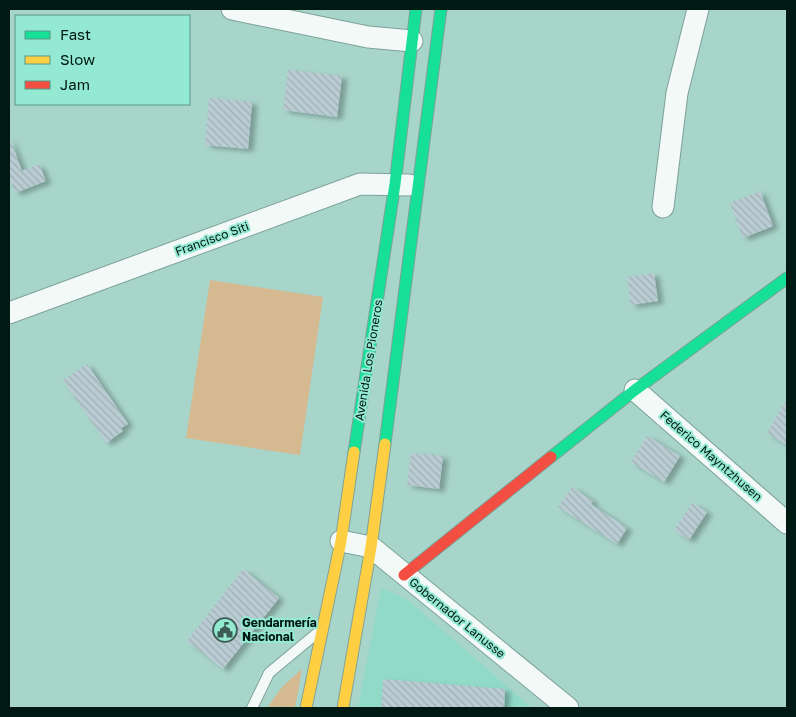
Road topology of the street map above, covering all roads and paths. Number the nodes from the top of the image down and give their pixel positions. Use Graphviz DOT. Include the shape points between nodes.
graph roads {
  1 [pos="232,9"];
  2 [pos="416,9"];
  3 [pos="441,9"];
  4 [pos="698,9"];
  5 [pos="412,41"];
  6 [pos="395,184"];
  7 [pos="420,186"];
  8 [pos="663,207"];
  9 [pos="787,278"];
  10 [pos="9,313"];
  11 [pos="635,390"];
  12 [pos="787,523"];
  13 [pos="341,541"];
  14 [pos="371,547"];
  15 [pos="404,575"];
  16 [pos="323,628"];
  17 [pos="252,708"];
  18 [pos="306,708"];
  19 [pos="343,708"];
  20 [pos="568,708"];
  1 -- 5 [label="street" via="368,37"];
  2 -- 5 [label="main road, Avenida Los Pioneros"];
  3 -- 7 [label="main road, Avenida Los Pioneros"];
  4 -- 8 [label="street" via="677,93"];
  5 -- 6 [label="main road, Avenida Los Pioneros"];
  6 -- 7 [label="street, Francisco Siti"];
  6 -- 10 [label="street, Francisco Siti" via="360,184"];
  6 -- 13 [label="main road, Avenida Los Pioneros"];
  7 -- 14 [label="main road, Avenida Los Pioneros"];
  9 -- 11 [label="main road"];
  11 -- 12 [label="street, Federico Mayntzhusen"];
  11 -- 15 [label="main road"];
  13 -- 14 [label="street, Gobernador Lanusse"];
  13 -- 16 [label="main road, Avenida Los Pioneros"];
  14 -- 15 [label="street, Gobernador Lanusse"];
  14 -- 19 [label="main road, Avenida Los Pioneros"];
  15 -- 20 [label="street, Gobernador Lanusse"];
  16 -- 17 [label="lane" via="269,673"];
  16 -- 18 [label="main road, Avenida Los Pioneros"];
}
